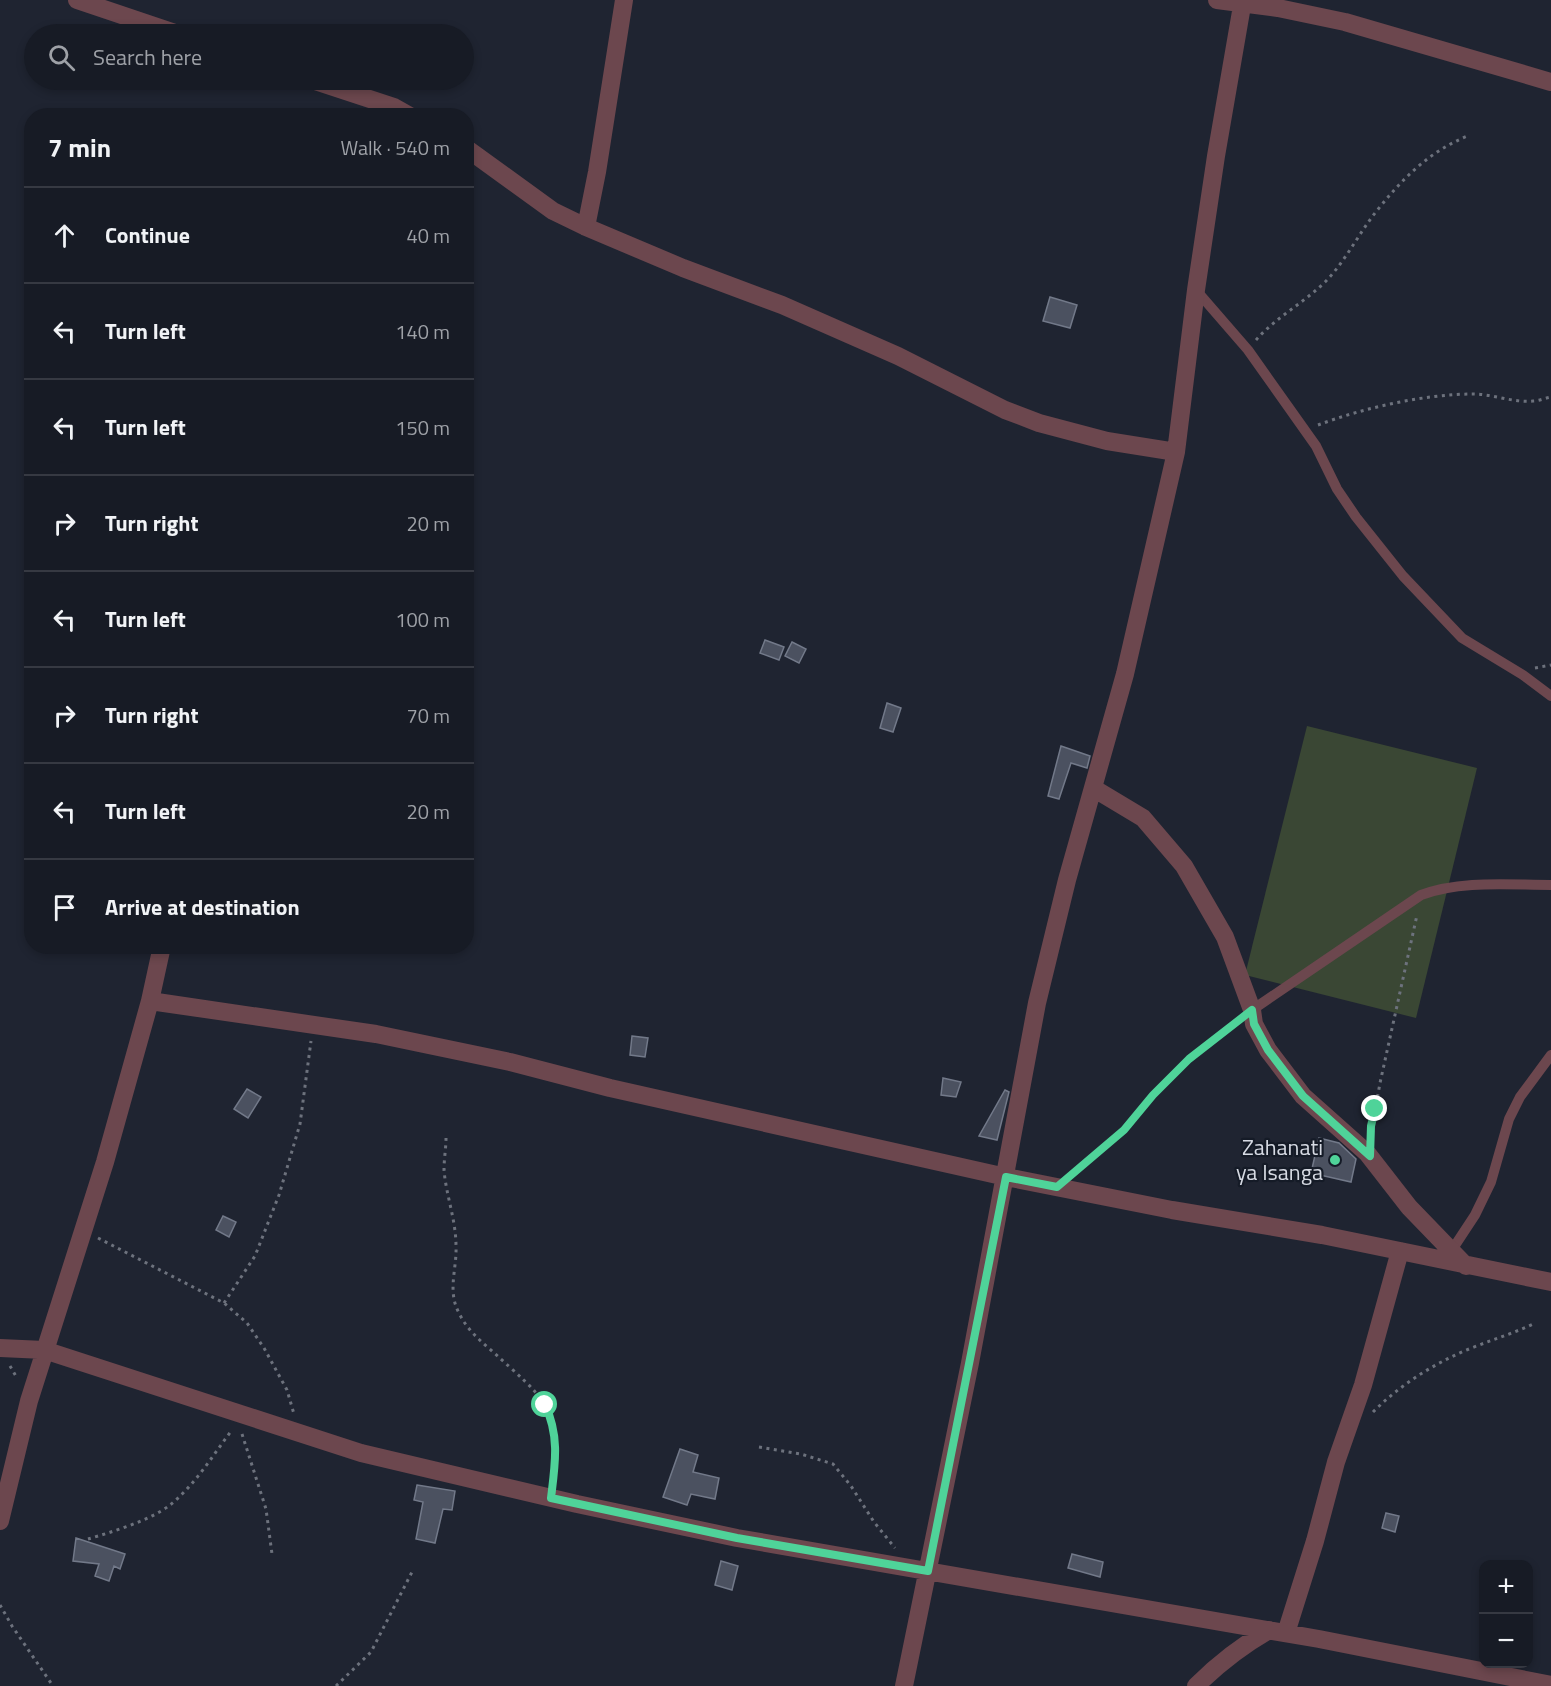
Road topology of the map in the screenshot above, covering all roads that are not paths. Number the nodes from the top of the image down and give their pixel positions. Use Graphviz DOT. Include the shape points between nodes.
graph roads {
  1 [pos="77,0"];
  2 [pos="624,0"];
  3 [pos="1217,0"];
  4 [pos="1243,2"];
  5 [pos="148,24"];
  6 [pos="1551,82"];
  7 [pos="338,90"];
  8 [pos="385,108"];
  9 [pos="474,154"];
  10 [pos="586,227"];
  11 [pos="1196,290"];
  12 [pos="1176,452"];
  13 [pos="1551,696"];
  14 [pos="1093,788"];
  15 [pos="1551,885"];
  16 [pos="160,954"];
  17 [pos="150,1001"];
  18 [pos="1252,1010"];
  19 [pos="1551,1055"];
  20 [pos="1006,1177"];
  21 [pos="1452,1250"];
  22 [pos="1400,1251"];
  23 [pos="1466,1266"];
  24 [pos="1551,1282"];
  25 [pos="1,1348"];
  26 [pos="44,1350"];
  27 [pos="0,1521"];
  28 [pos="920,1569"];
  29 [pos="1277,1632"];
  30 [pos="904,1686"];
  31 [pos="1196,1686"];
  32 [pos="1551,1686"];
  1 -- 5 [label="street"];
  2 -- 10 [label="street"];
  3 -- 4 [label="street"];
  4 -- 6 [label="street" via="1345,22"];
  4 -- 11 [label="street"];
  7 -- 8 [label="street"];
  9 -- 10 [label="street" via="553,211"];
  10 -- 12 [label="street" via="782,305 1039,423 1107,441"];
  11 -- 12 [label="street"];
  11 -- 13 [label="lane" via="1248,350 1316,446 1356,517 1427,603 1462,638"];
  12 -- 14 [label="street" via="1125,674"];
  14 -- 18 [label="street" via="1143,818 1184,866 1225,937"];
  14 -- 20 [label="street" via="1037,1003"];
  15 -- 18 [label="lane" via="1437,889 1421,895"];
  16 -- 17 [label="street"];
  17 -- 20 [label="street" via="376,1034"];
  17 -- 26 [label="street" via="105,1162"];
  18 -- 21 [label="street" via="1254,1024 1268,1050 1303,1096 1370,1156 1409,1207"];
  19 -- 21 [label="lane" via="1520,1097 1509,1119 1491,1182"];
  20 -- 22 [label="street"];
  20 -- 28 [label="street"];
  21 -- 23 [label="street"];
  22 -- 23 [label="street"];
  22 -- 29 [label="street" via="1315,1541"];
  23 -- 24 [label="street"];
  25 -- 26 [label="street"];
  26 -- 27 [label="street"];
  26 -- 28 [label="street" via="237,1416 361,1453 737,1538"];
  28 -- 29 [label="street"];
  28 -- 30 [label="street"];
  29 -- 31 [label="street" via="1242,1646"];
  29 -- 32 [label="street"];
}
